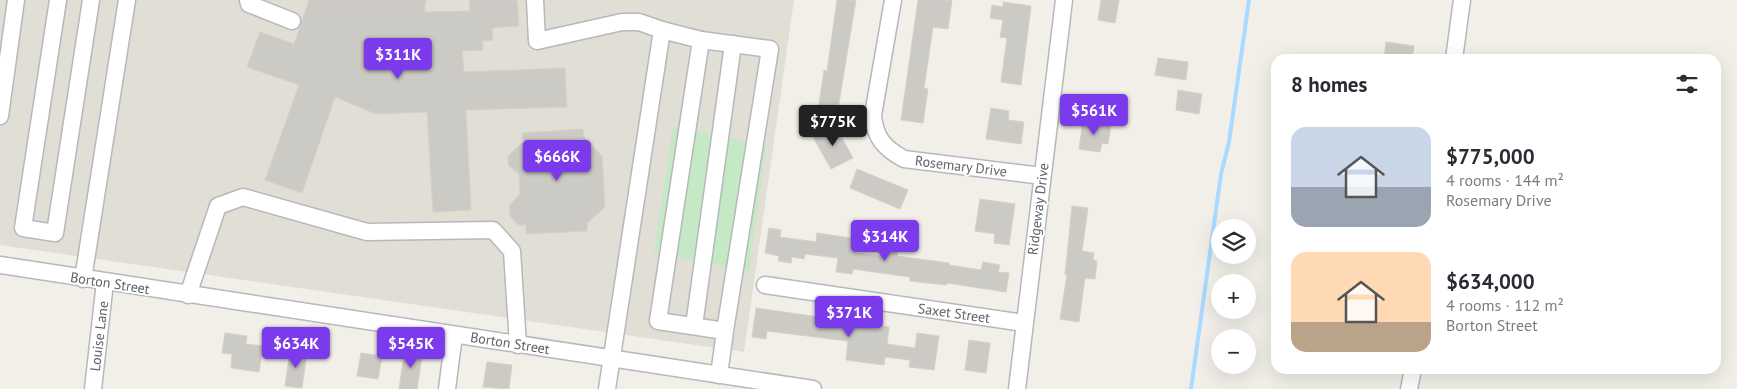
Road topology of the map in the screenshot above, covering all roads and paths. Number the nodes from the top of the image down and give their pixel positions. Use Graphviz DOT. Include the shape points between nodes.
graph roads {
  1 [pos="16,0"];
  2 [pos="58,0"];
  3 [pos="91,0"];
  4 [pos="127,0"];
  5 [pos="248,0"];
  6 [pos="535,0"];
  7 [pos="893,0"];
  8 [pos="1064,0"];
  9 [pos="1462,0"];
  10 [pos="292,21"];
  11 [pos="662,30"];
  12 [pos="701,40"];
  13 [pos="733,44"];
  14 [pos="1455,54"];
  15 [pos="0,116"];
  16 [pos="1042,176"];
  17 [pos="0,265"];
  18 [pos="83,279"];
  19 [pos="105,282"];
  20 [pos="765,285"];
  21 [pos="188,295"];
  22 [pos="1024,323"];
  23 [pos="694,326"];
  24 [pos="725,331"];
  25 [pos="454,335"];
  26 [pos="518,345"];
  27 [pos="610,358"];
  28 [pos="1412,374"];
  29 [pos="719,375"];
  30 [pos="93,389"];
  31 [pos="447,389"];
  32 [pos="607,389"];
  33 [pos="813,389"];
  34 [pos="1017,389"];
  35 [pos="1409,389"];
  1 -- 15 [label="street"];
  2 -- 3 [label="street" via="23,228 55,233"];
  4 -- 18 [label="street"];
  5 -- 10 [label="street" via="249,4"];
  6 -- 11 [label="street" via="537,41 622,22 639,22"];
  7 -- 16 [label="street, Rosemary Drive" via="873,115 874,129 881,143 904,158"];
  8 -- 16 [label="street, Ridgeway Drive"];
  9 -- 14 [label="street"];
  11 -- 12 [label="street"];
  11 -- 27 [label="street"];
  12 -- 13 [label="street"];
  12 -- 23 [label="street" via="658,321"];
  13 -- 23 [label="street"];
  13 -- 24 [label="street" via="770,49"];
  16 -- 22 [label="street, Ridgeway Drive"];
  17 -- 18 [label="street, Borton Street"];
  18 -- 19 [label="street, Borton Street"];
  19 -- 21 [label="street, Borton Street"];
  19 -- 30 [label="street, Louise Lane"];
  20 -- 22 [label="street, Saxet Street"];
  21 -- 25 [label="street, Borton Street"];
  21 -- 26 [label="street" via="218,206 243,197 367,232 493,230 512,251"];
  22 -- 34 [label="street, Ridgeway Drive"];
  23 -- 24 [label="street"];
  24 -- 29 [label="street"];
  25 -- 26 [label="street, Borton Street"];
  25 -- 31 [label="street"];
  26 -- 27 [label="street, Borton Street"];
  27 -- 29 [label="street, Borton Street"];
  27 -- 32 [label="street"];
  28 -- 35 [label="street"];
  29 -- 33 [label="street, Borton Street"];
}
